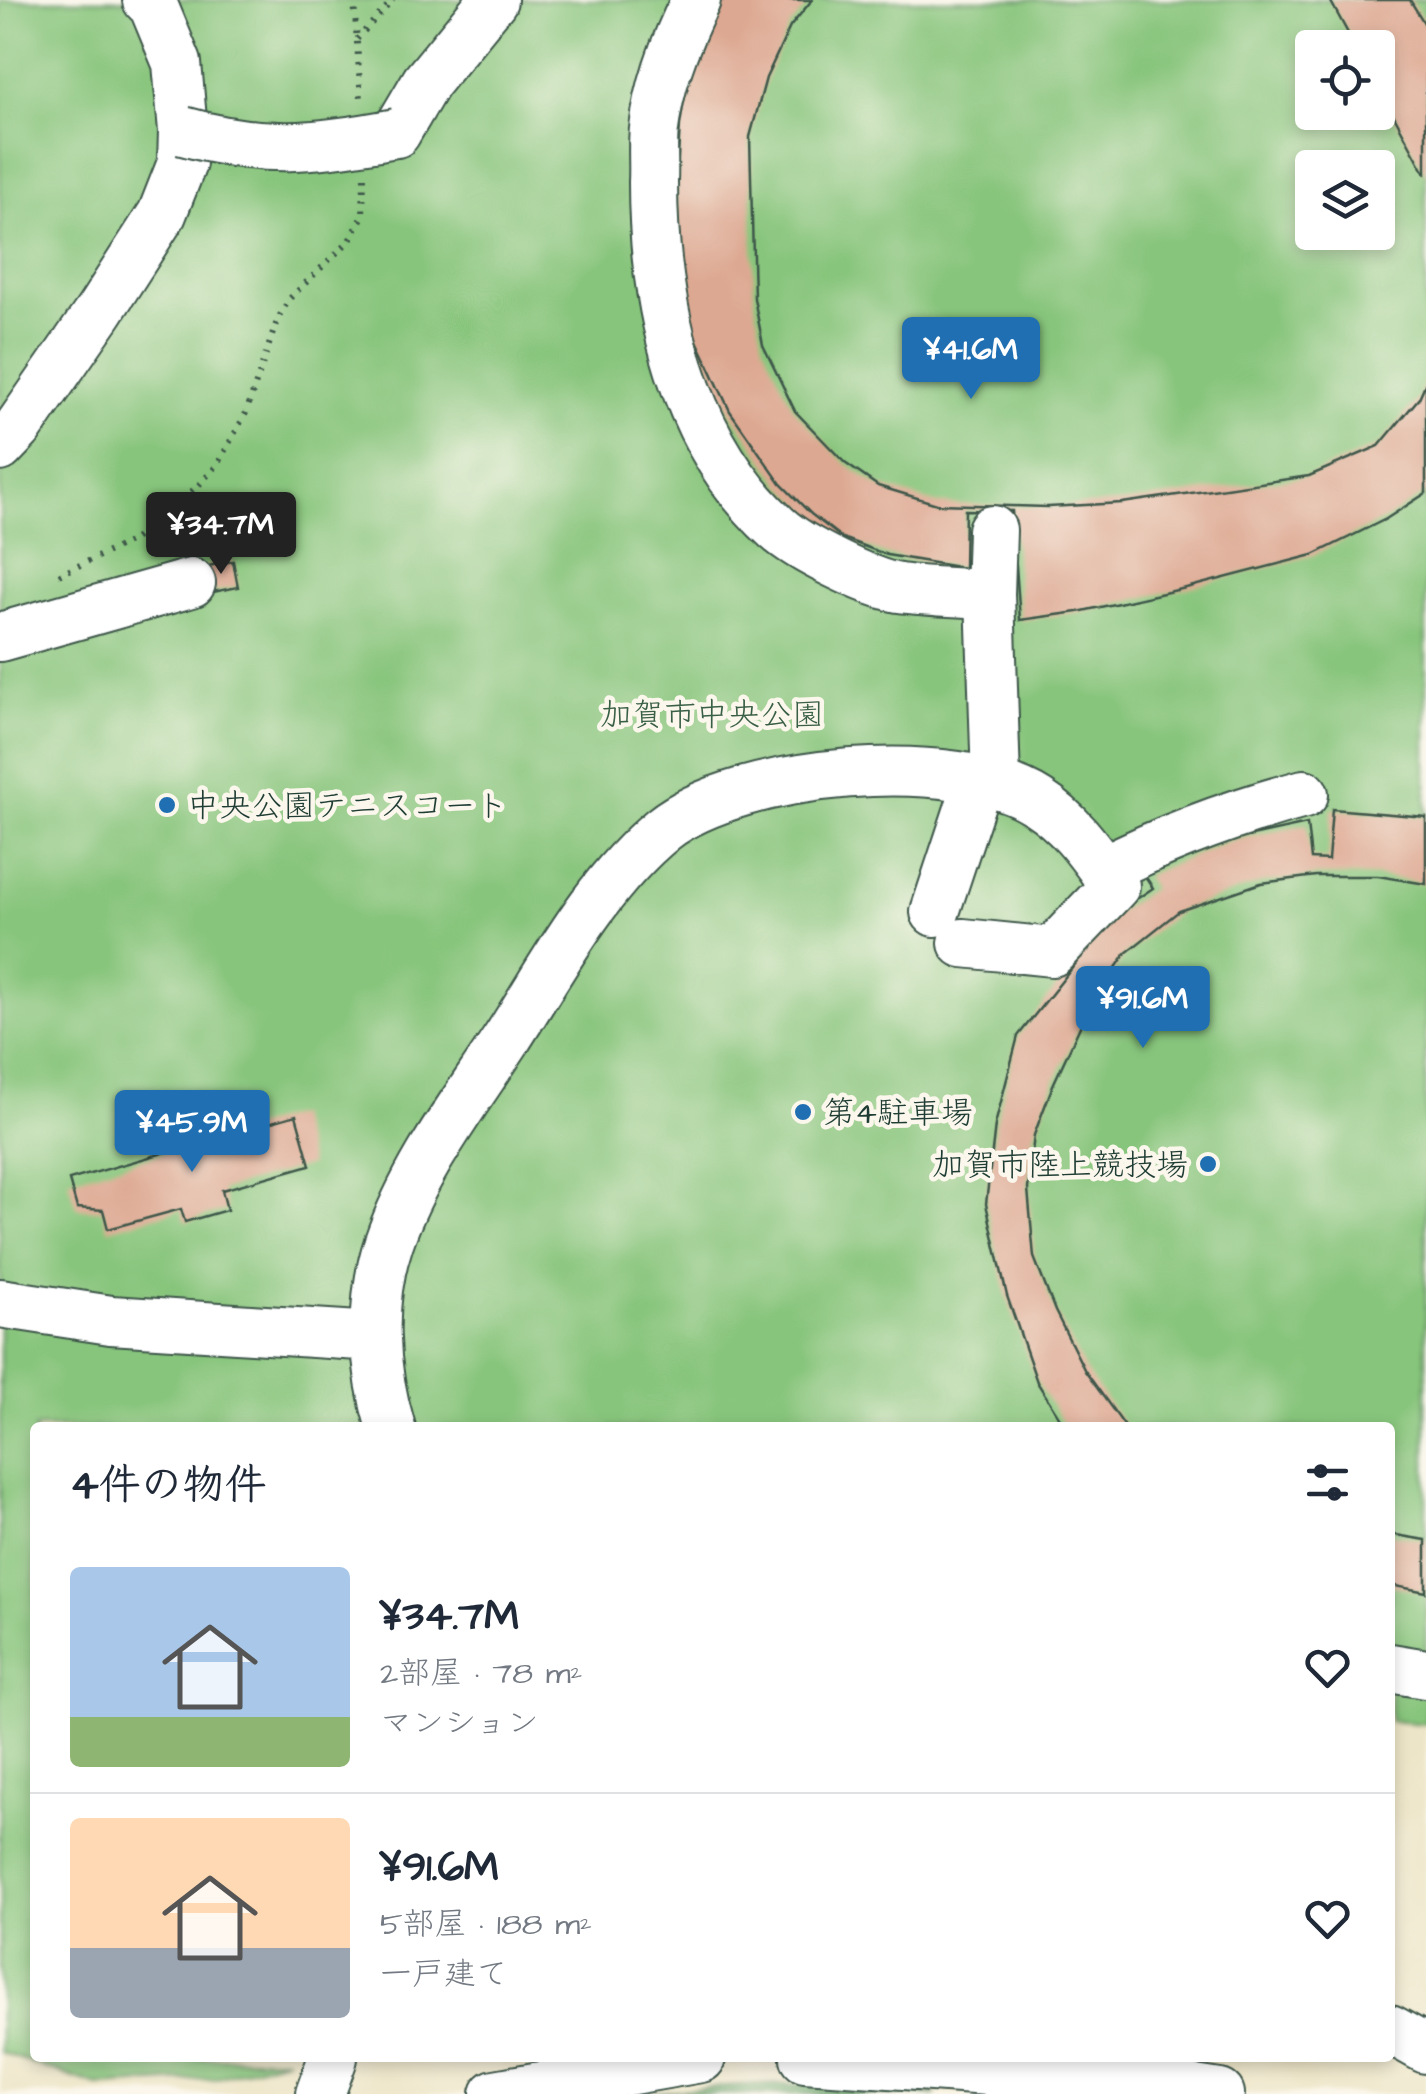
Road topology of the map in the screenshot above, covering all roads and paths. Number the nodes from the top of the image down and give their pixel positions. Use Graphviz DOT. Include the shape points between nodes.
graph roads {
  1 [pos="147,0"];
  2 [pos="354,0"];
  3 [pos="393,0"];
  4 [pos="492,0"];
  5 [pos="696,0"];
  6 [pos="356,40"];
  7 [pos="379,118"];
  8 [pos="184,131"];
  9 [pos="364,171"];
  10 [pos="0,446"];
  11 [pos="992,530"];
  12 [pos="51,579"];
  13 [pos="192,582"];
  14 [pos="990,594"];
  15 [pos="0,636"];
  16 [pos="987,780"];
  17 [pos="1304,794"];
  18 [pos="1109,878"];
  19 [pos="0,1302"];
  20 [pos="375,1336"];
  21 [pos="390,1422"];
  22 [pos="1395,1669"];
  23 [pos="1426,1674"];
  24 [pos="1395,2032"];
  25 [pos="1426,2049"];
  26 [pos="332,2062"];
  27 [pos="860,2062"];
  28 [pos="630,2063"];
  29 [pos="320,2094"];
  30 [pos="496,2094"];
  31 [pos="1220,2094"];
  1 -- 8 [label="street" via="178,63"];
  2 -- 6 [label="path"];
  3 -- 6 [label="path"];
  4 -- 7 [label="street" via="426,82"];
  5 -- 14 [label="street" via="674,45 654,128 653,244 687,394 713,448 779,530 839,566 896,588"];
  6 -- 7 [label="path"];
  7 -- 8 [label="street, bridge" via="294,148"];
  8 -- 10 [label="street" via="182,163 162,214"];
  9 -- 12 [label="path" via="362,216 350,240 276,320 246,413 217,465 134,540"];
  11 -- 14 [label="street"];
  13 -- 15 [label="street"];
  14 -- 16 [label="street"];
  16 -- 18 [label="street" via="1038,802 1078,836"];
  16 -- 18 [label="street" via="949,928 1052,952"];
  16 -- 20 [label="street" via="920,771 769,784 694,809 663,830 600,894 414,1184 388,1243"];
  17 -- 18 [label="street" via="1169,837"];
  19 -- 20 [label="street" via="112,1320"];
  20 -- 21 [label="street"];
  22 -- 23 [label="street"];
  24 -- 25 [label="street"];
  26 -- 29 [label="street"];
  27 -- 31 [label="street" via="1142,2082"];
  28 -- 30 [label="street"];
}
